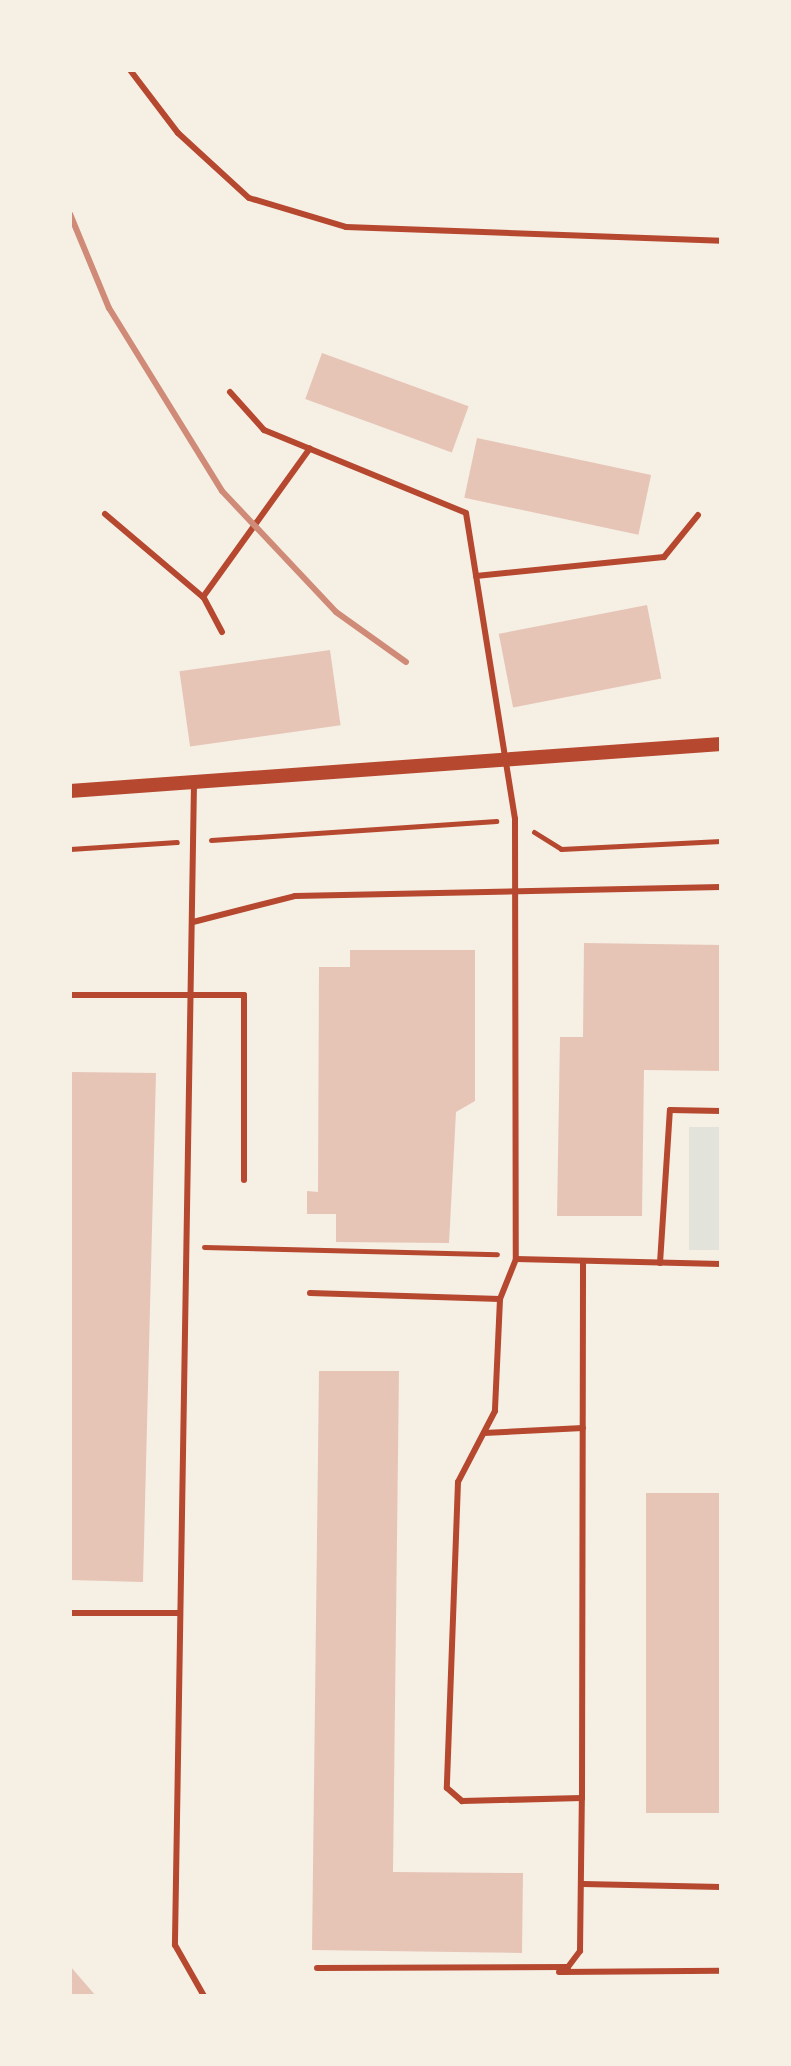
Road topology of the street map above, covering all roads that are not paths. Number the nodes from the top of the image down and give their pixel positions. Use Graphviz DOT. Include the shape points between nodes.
graph roads {
  1 [pos="130,70"];
  2 [pos="721,241"];
  3 [pos="230,392"];
  4 [pos="310,448"];
  5 [pos="105,514"];
  6 [pos="698,515"];
  7 [pos="476,576"];
  8 [pos="203,597"];
  9 [pos="222,632"];
  10 [pos="721,744"];
  11 [pos="505,759"];
  12 [pos="194,783"];
  13 [pos="70,791"];
  14 [pos="721,887"];
  15 [pos="517,889"];
  16 [pos="193,922"];
  17 [pos="193,994"];
  18 [pos="70,995"];
  19 [pos="721,1111"];
  20 [pos="244,1180"];
  21 [pos="516,1259"];
  22 [pos="583,1261"];
  23 [pos="660,1263"];
  24 [pos="721,1264"];
  25 [pos="310,1293"];
  26 [pos="500,1299"];
  27 [pos="583,1428"];
  28 [pos="484,1433"];
  29 [pos="70,1613"];
  30 [pos="180,1613"];
  31 [pos="582,1798"];
  32 [pos="583,1884"];
  33 [pos="721,1887"];
  34 [pos="317,1968"];
  35 [pos="721,1971"];
  36 [pos="551,1972"];
  37 [pos="204,1996"];
  1 -- 2 [label="lane" via="178,133 249,198 346,227"];
  3 -- 4 [label="lane" via="264,430"];
  4 -- 7 [label="lane" via="466,513"];
  4 -- 8 [label="lane"];
  5 -- 8 [label="lane"];
  6 -- 7 [label="lane" via="664,557"];
  7 -- 11 [label="lane"];
  8 -- 9 [label="lane"];
  10 -- 11 [label="street"];
  11 -- 12 [label="street"];
  11 -- 15 [label="lane" via="515,819"];
  12 -- 13 [label="street"];
  12 -- 16 [label="lane"];
  14 -- 15 [label="lane"];
  15 -- 16 [label="lane" via="295,896"];
  15 -- 21 [label="lane"];
  16 -- 17 [label="lane"];
  17 -- 18 [label="lane"];
  17 -- 20 [label="lane" via="244,995"];
  17 -- 30 [label="lane"];
  19 -- 23 [label="lane" via="670,1110"];
  21 -- 22 [label="lane"];
  21 -- 26 [label="lane"];
  22 -- 23 [label="lane"];
  22 -- 27 [label="lane"];
  23 -- 24 [label="lane"];
  25 -- 26 [label="lane"];
  26 -- 28 [label="lane" via="495,1411"];
  27 -- 28 [label="lane"];
  27 -- 31 [label="lane"];
  28 -- 31 [label="lane" via="458,1482 447,1788 462,1801"];
  29 -- 30 [label="lane"];
  30 -- 37 [label="lane" via="175,1945"];
  31 -- 32 [label="lane"];
  32 -- 33 [label="lane"];
  32 -- 36 [label="lane" via="580,1951 568,1967"];
  34 -- 36 [label="lane"];
  35 -- 36 [label="lane"];
}
